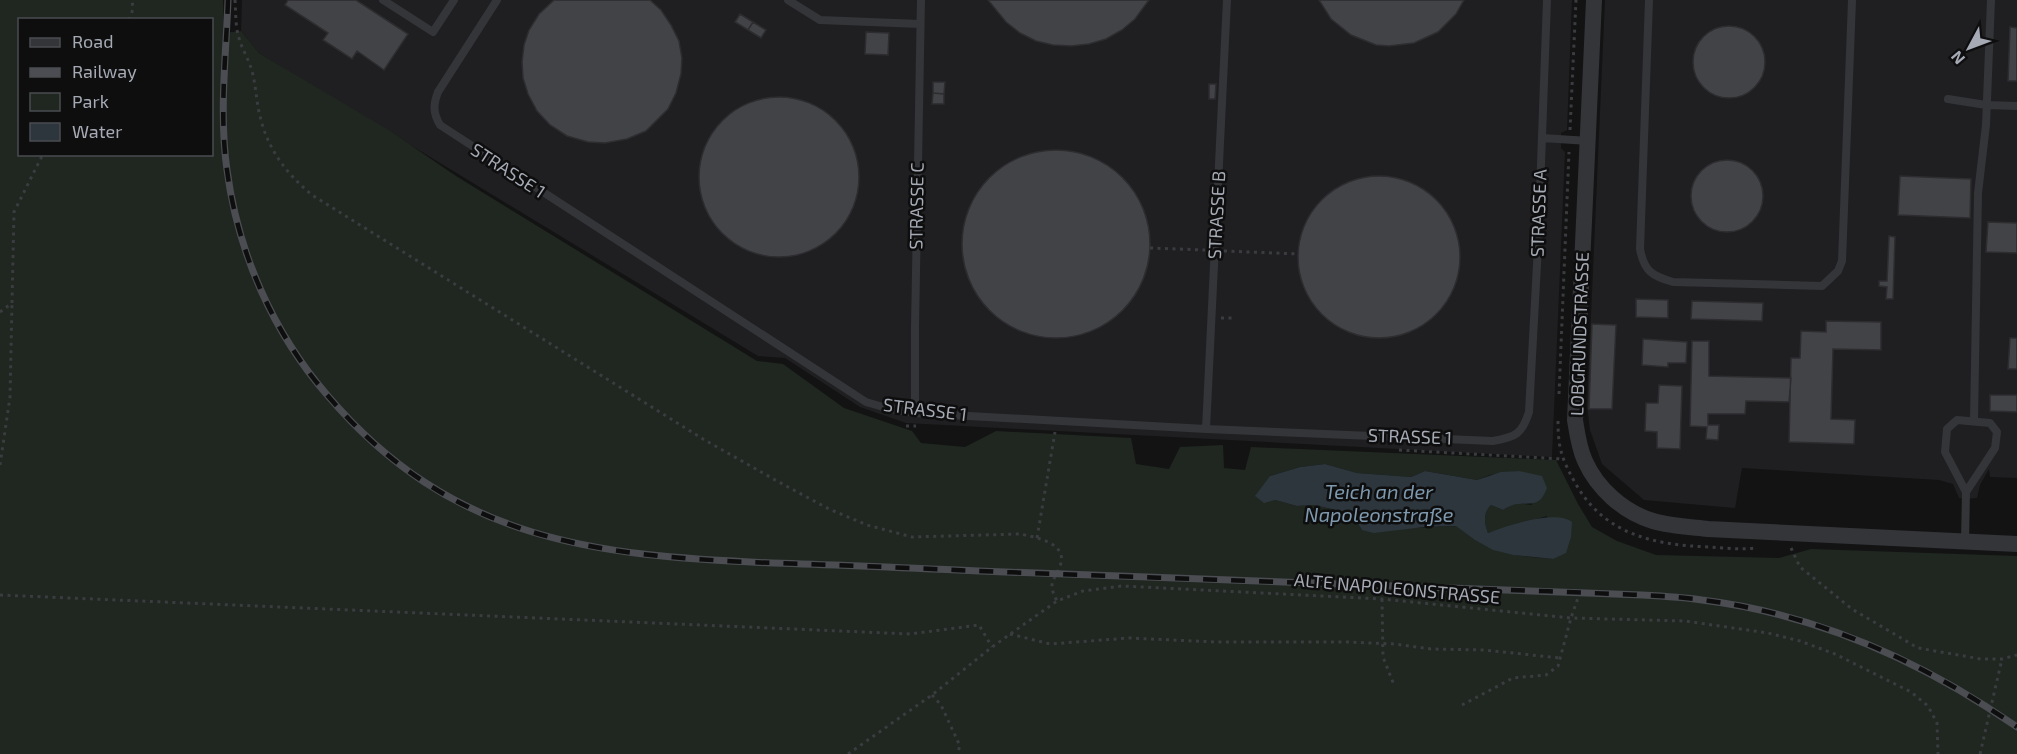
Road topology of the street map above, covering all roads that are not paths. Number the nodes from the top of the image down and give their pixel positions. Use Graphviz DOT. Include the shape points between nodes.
graph roads {
  1 [pos="383,0"];
  2 [pos="454,0"];
  3 [pos="497,0"];
  4 [pos="788,0"];
  5 [pos="921,0"];
  6 [pos="1227,0"];
  7 [pos="1547,0"];
  8 [pos="1594,0"];
  9 [pos="1649,0"];
  10 [pos="1852,0"];
  11 [pos="1991,0"];
  12 [pos="920,24"];
  13 [pos="1948,99"];
  14 [pos="1986,105"];
  15 [pos="2017,106"];
  16 [pos="1542,138"];
  17 [pos="1589,141"];
  18 [pos="915,413"];
  19 [pos="1974,421"];
  20 [pos="1524,426"];
  21 [pos="1206,429"];
  22 [pos="1966,492"];
  23 [pos="1965,542"];
  24 [pos="2017,544"];
  1 -- 2 [label="lane" via="433,32"];
  3 -- 18 [label="lane, STRASSE 1" via="438,92 433,106 440,125 866,402"];
  4 -- 12 [label="lane" via="820,20"];
  5 -- 12 [label="lane, STRASSE C"];
  6 -- 21 [label="lane, STRASSE B"];
  7 -- 16 [label="lane, STRASSE A"];
  8 -- 17 [label="street, LOBGRUNDSTRASSE"];
  9 -- 10 [label="lane" via="1642,261 1654,276 1673,282 1822,286 1838,271 1842,261"];
  11 -- 14 [label="lane"];
  12 -- 18 [label="lane, STRASSE C"];
  13 -- 14 [label="lane"];
  14 -- 15 [label="lane"];
  14 -- 19 [label="lane" via="1978,193"];
  16 -- 17 [label="lane"];
  16 -- 20 [label="lane, STRASSE A" via="1529,412"];
  17 -- 23 [label="street, LOBGRUNDSTRASSE" via="1575,420 1584,460 1603,488 1639,516 1672,525"];
  18 -- 21 [label="lane, STRASSE 1"];
  19 -- 22 [label="lane" via="1990,423 1997,432 1995,448"];
  19 -- 22 [label="lane" via="1957,420 1947,429 1945,452"];
  20 -- 21 [label="lane, STRASSE 1" via="1509,438 1493,441"];
  22 -- 23 [label="lane"];
  23 -- 24 [label="street, LOBGRUNDSTRASSE"];
}
